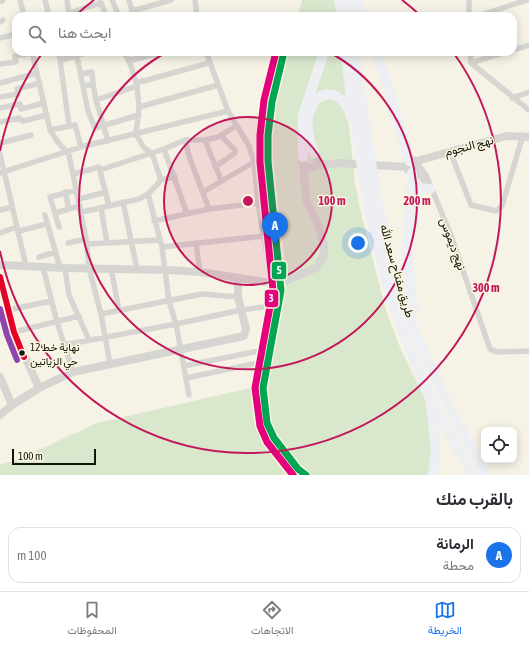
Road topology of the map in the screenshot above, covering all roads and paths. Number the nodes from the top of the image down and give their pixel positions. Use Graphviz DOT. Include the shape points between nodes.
graph roads {
  1 [pos="20,0"];
  2 [pos="45,0"];
  3 [pos="67,0"];
  4 [pos="112,0"];
  5 [pos="129,0"];
  6 [pos="171,0"];
  7 [pos="195,0"];
  8 [pos="336,0"];
  9 [pos="339,0"];
  10 [pos="348,0"];
  11 [pos="356,0"];
  12 [pos="469,0"];
  13 [pos="527,0"];
  14 [pos="101,2"];
  15 [pos="150,2"];
  16 [pos="23,12"];
  17 [pos="48,12"];
  18 [pos="69,12"];
  19 [pos="74,12"];
  20 [pos="105,12"];
  21 [pos="117,12"];
  22 [pos="132,12"];
  23 [pos="134,12"];
  24 [pos="196,12"];
  25 [pos="334,12"];
  26 [pos="341,12"];
  27 [pos="350,12"];
  28 [pos="360,12"];
  29 [pos="469,12"];
  30 [pos="490,12"];
  31 [pos="12,35"];
  32 [pos="0,38"];
  33 [pos="529,45"];
  34 [pos="517,49"];
  35 [pos="15,56"];
  36 [pos="33,56"];
  37 [pos="60,56"];
  38 [pos="72,56"];
  39 [pos="77,56"];
  40 [pos="126,56"];
  41 [pos="147,56"];
  42 [pos="207,56"];
  43 [pos="323,56"];
  44 [pos="347,56"];
  45 [pos="356,56"];
  46 [pos="378,56"];
  47 [pos="470,56"];
  48 [pos="493,56"];
  49 [pos="62,60"];
  50 [pos="128,61"];
  51 [pos="209,63"];
  52 [pos="471,63"];
  53 [pos="0,64"];
  54 [pos="37,74"];
  55 [pos="81,74"];
  56 [pos="0,83"];
  57 [pos="40,83"];
  58 [pos="93,84"];
  59 [pos="136,85"];
  60 [pos="218,85"];
  61 [pos="83,86"];
  62 [pos="529,92"];
  63 [pos="0,98"];
  64 [pos="512,98"];
  65 [pos="96,100"];
  66 [pos="44,103"];
  67 [pos="139,107"];
  68 [pos="0,108"];
  69 [pos="228,111"];
  70 [pos="529,111"];
  71 [pos="139,114"];
  72 [pos="47,115"];
  73 [pos="0,122"];
  74 [pos="69,125"];
  75 [pos="105,125"];
  76 [pos="236,126"];
  77 [pos="50,130"];
  78 [pos="136,134"];
  79 [pos="31,135"];
  80 [pos="527,135"];
  81 [pos="222,136"];
  82 [pos="185,140"];
  83 [pos="205,140"];
  84 [pos="108,141"];
  85 [pos="358,142"];
  86 [pos="0,143"];
  87 [pos="81,147"];
  88 [pos="164,149"];
  89 [pos="68,151"];
  90 [pos="450,151"];
  91 [pos="152,153"];
  92 [pos="314,153"];
  93 [pos="0,154"];
  94 [pos="303,159"];
  95 [pos="254,162"];
  96 [pos="340,162"];
  97 [pos="314,166"];
  98 [pos="413,166"];
  99 [pos="215,167"];
  100 [pos="100,170"];
  101 [pos="2,173"];
  102 [pos="74,174"];
  103 [pos="174,177"];
  104 [pos="160,180"];
  105 [pos="222,180"];
  106 [pos="78,190"];
  107 [pos="305,191"];
  108 [pos="431,191"];
  109 [pos="65,192"];
  110 [pos="106,192"];
  111 [pos="203,192"];
  112 [pos="148,194"];
  113 [pos="410,195"];
  114 [pos="79,199"];
  115 [pos="123,202"];
  116 [pos="258,203"];
  117 [pos="12,206"];
  118 [pos="109,206"];
  119 [pos="101,208"];
  120 [pos="69,209"];
  121 [pos="81,209"];
  122 [pos="209,209"];
  123 [pos="0,210"];
  124 [pos="187,214"];
  125 [pos="45,215"];
  126 [pos="56,216"];
  127 [pos="154,221"];
  128 [pos="47,223"];
  129 [pos="59,227"];
  130 [pos="18,229"];
  131 [pos="0,233"];
  132 [pos="264,236"];
  133 [pos="160,240"];
  134 [pos="68,242"];
  135 [pos="87,242"];
  136 [pos="132,242"];
  137 [pos="107,243"];
  138 [pos="196,243"];
  139 [pos="162,247"];
  140 [pos="56,252"];
  141 [pos="39,257"];
  142 [pos="0,264"];
  143 [pos="26,266"];
  144 [pos="43,267"];
  145 [pos="62,268"];
  146 [pos="89,268"];
  147 [pos="112,268"];
  148 [pos="137,269"];
  149 [pos="166,270"];
  150 [pos="200,272"];
  151 [pos="0,277"];
  152 [pos="238,278"];
  153 [pos="272,283"];
  154 [pos="238,297"];
  155 [pos="51,301"];
  156 [pos="169,301"];
  157 [pos="270,306"];
  158 [pos="8,310"];
  159 [pos="118,310"];
  160 [pos="241,310"];
  161 [pos="101,314"];
  162 [pos="79,316"];
  163 [pos="57,322"];
  164 [pos="176,324"];
  165 [pos="14,332"];
  166 [pos="106,338"];
  167 [pos="89,340"];
  168 [pos="420,344"];
  169 [pos="64,345"];
  170 [pos="180,349"];
  171 [pos="259,351"];
  172 [pos="529,351"];
  173 [pos="110,364"];
  174 [pos="253,364"];
  175 [pos="184,366"];
  176 [pos="73,372"];
  177 [pos="0,377"];
  178 [pos="186,378"];
  179 [pos="39,388"];
  180 [pos="189,395"];
  181 [pos="430,395"];
  182 [pos="12,405"];
  183 [pos="0,415"];
  184 [pos="466,440"];
  185 [pos="433,475"];
  186 [pos="472,475"];
  187 [pos="485,475"];
  188 [pos="492,475"];
  1 -- 16 [label="street"];
  2 -- 17 [label="street"];
  3 -- 18 [label="street"];
  4 -- 21 [label="street"];
  5 -- 22 [label="street"];
  6 -- 15 [label="street"];
  7 -- 24 [label="street"];
  8 -- 25 [label="highway"];
  9 -- 26 [label="highway"];
  10 -- 27 [label="highway"];
  11 -- 28 [label="highway"];
  12 -- 29 [label="street"];
  13 -- 30 [label="street"];
  14 -- 19 [label="street"];
  14 -- 20 [label="street"];
  15 -- 23 [label="street"];
  31 -- 32 [label="street"];
  33 -- 34 [label="street"];
  35 -- 53 [label="street" via="16,62"];
  36 -- 54 [label="street"];
  37 -- 49 [label="street"];
  38 -- 49 [label="street"];
  39 -- 55 [label="street"];
  40 -- 50 [label="street"];
  41 -- 50 [label="street"];
  42 -- 51 [label="street"];
  43 -- 94 [label="highway" via="303,115"];
  44 -- 85 [label="highway, طريق مفتاح سعد الله"];
  45 -- 168 [label="highway, طريق مفتاح سعد الله" via="380,213 394,271"];
  46 -- 98 [label="highway"];
  47 -- 52 [label="street"];
  48 -- 52 [label="street"];
  49 -- 74 [label="street"];
  50 -- 59 [label="street"];
  51 -- 59 [label="street"];
  51 -- 60 [label="street"];
  52 -- 64 [label="street"];
  54 -- 56 [label="street"];
  54 -- 57 [label="street"];
  55 -- 58 [label="street" via="92,72"];
  55 -- 61 [label="street"];
  57 -- 63 [label="street" via="18,90 18,94"];
  57 -- 66 [label="street"];
  58 -- 61 [label="street"];
  58 -- 65 [label="street"];
  59 -- 65 [label="street"];
  59 -- 67 [label="street"];
  60 -- 67 [label="street"];
  60 -- 69 [label="street"];
  61 -- 75 [label="street" via="94,127 96,129"];
  62 -- 64 [label="street"];
  64 -- 70 [label="street"];
  65 -- 75 [label="street"];
  66 -- 68 [label="street" via="21,109 20,104"];
  66 -- 72 [label="street"];
  67 -- 71 [label="street"];
  69 -- 76 [label="street"];
  69 -- 78 [label="street"];
  71 -- 75 [label="street"];
  71 -- 78 [label="street"];
  72 -- 73 [label="street" via="23,122 19,118"];
  72 -- 77 [label="street"];
  74 -- 77 [label="street"];
  74 -- 87 [label="street" via="76,126"];
  75 -- 84 [label="street"];
  76 -- 81 [label="street"];
  76 -- 95 [label="street" via="249,146"];
  77 -- 89 [label="street"];
  78 -- 84 [label="street"];
  78 -- 91 [label="street" via="144,148"];
  79 -- 86 [label="street"];
  80 -- 90 [label="street, نهج النجوم" via="506,136"];
  80 -- 90 [label="street" via="502,206 496,211 471,205"];
  81 -- 83 [label="street"];
  81 -- 99 [label="street" via="235,150"];
  82 -- 83 [label="street"];
  82 -- 88 [label="street"];
  82 -- 111 [label="street"];
  83 -- 99 [label="street"];
  84 -- 87 [label="street"];
  85 -- 92 [label="highway" via="349,108 340,96 332,94 318,100 309,113 308,132"];
  85 -- 181 [label="highway, طريق مفتاح سعد الله" via="378,249 409,347"];
  87 -- 89 [label="street"];
  88 -- 91 [label="street"];
  88 -- 103 [label="street"];
  89 -- 101 [label="street"];
  89 -- 102 [label="street"];
  90 -- 98 [label="street, نهج النجوم"];
  91 -- 100 [label="street"];
  91 -- 104 [label="street"];
  92 -- 94 [label="street" via="308,152"];
  92 -- 96 [label="street"];
  92 -- 97 [label="street" via="318,160"];
  93 -- 101 [label="street"];
  94 -- 97 [label="street" via="308,167"];
  94 -- 107 [label="street"];
  95 -- 105 [label="street"];
  95 -- 116 [label="street"];
  96 -- 97 [label="street"];
  96 -- 98 [label="street"];
  97 -- 107 [label="street"];
  98 -- 108 [label="street"];
  98 -- 113 [label="highway"];
  99 -- 105 [label="street"];
  100 -- 102 [label="street" via="97,166"];
  100 -- 110 [label="street"];
  101 -- 117 [label="street"];
  102 -- 106 [label="street"];
  103 -- 104 [label="street"];
  103 -- 124 [label="street"];
  104 -- 112 [label="street"];
  105 -- 111 [label="street"];
  106 -- 109 [label="street"];
  106 -- 114 [label="street"];
  107 -- 153 [label="street" via="308,206 322,236 324,246 321,261 312,270 288,280"];
  108 -- 113 [label="highway" via="418,188"];
  108 -- 172 [label="street, نهج ديموس" via="450,233 490,349 497,352"];
  109 -- 120 [label="street"];
  109 -- 126 [label="street" via="50,197"];
  110 -- 114 [label="street"];
  110 -- 118 [label="street"];
  111 -- 122 [label="street"];
  112 -- 115 [label="street" via="139,199"];
  112 -- 127 [label="street"];
  113 -- 168 [label="highway" via="407,222 408,263 411,302"];
  114 -- 121 [label="street"];
  115 -- 118 [label="street"];
  115 -- 136 [label="street"];
  116 -- 122 [label="street"];
  116 -- 132 [label="street"];
  117 -- 123 [label="street"];
  117 -- 130 [label="street"];
  118 -- 119 [label="street"];
  119 -- 121 [label="street"];
  119 -- 137 [label="street"];
  120 -- 121 [label="street"];
  120 -- 126 [label="street"];
  121 -- 135 [label="street"];
  122 -- 124 [label="street"];
  124 -- 127 [label="street"];
  125 -- 128 [label="street"];
  126 -- 128 [label="street"];
  126 -- 129 [label="street"];
  127 -- 133 [label="street"];
  128 -- 130 [label="street"];
  128 -- 140 [label="street"];
  130 -- 131 [label="street"];
  130 -- 143 [label="street"];
  132 -- 138 [label="street"];
  132 -- 153 [label="street"];
  133 -- 136 [label="street"];
  133 -- 139 [label="street"];
  134 -- 135 [label="street"];
  135 -- 137 [label="street"];
  135 -- 146 [label="street"];
  136 -- 137 [label="street"];
  136 -- 148 [label="street"];
  138 -- 139 [label="street"];
  138 -- 150 [label="street"];
  139 -- 149 [label="street"];
  140 -- 141 [label="street"];
  140 -- 145 [label="street"];
  142 -- 143 [label="street"];
  143 -- 144 [label="street"];
  144 -- 145 [label="street"];
  144 -- 155 [label="street"];
  145 -- 146 [label="street"];
  145 -- 162 [label="street" via="69,295"];
  146 -- 147 [label="street"];
  146 -- 161 [label="street"];
  147 -- 148 [label="street"];
  147 -- 159 [label="street"];
  148 -- 149 [label="street"];
  149 -- 150 [label="street"];
  149 -- 156 [label="street"];
  150 -- 152 [label="street"];
  151 -- 158 [label="street"];
  152 -- 153 [label="street"];
  152 -- 154 [label="street"];
  154 -- 156 [label="street" via="202,294"];
  154 -- 160 [label="street"];
  155 -- 158 [label="street"];
  155 -- 163 [label="street"];
  156 -- 159 [label="street"];
  156 -- 164 [label="street"];
  157 -- 160 [label="street"];
  158 -- 165 [label="street"];
  159 -- 161 [label="street"];
  160 -- 164 [label="street"];
  160 -- 170 [label="street" via="246,330 244,336"];
  161 -- 166 [label="street"];
  162 -- 163 [label="street"];
  162 -- 167 [label="street"];
  163 -- 165 [label="street"];
  163 -- 169 [label="street"];
  164 -- 166 [label="street"];
  164 -- 170 [label="street"];
  165 -- 179 [label="street"];
  166 -- 167 [label="street"];
  166 -- 173 [label="street"];
  167 -- 169 [label="street"];
  168 -- 184 [label="highway, طريق مفتاح سعد الله"];
  169 -- 176 [label="street"];
  170 -- 173 [label="street"];
  170 -- 175 [label="street"];
  171 -- 175 [label="street"];
  173 -- 176 [label="street"];
  174 -- 178 [label="street"];
  175 -- 178 [label="street"];
  176 -- 179 [label="street"];
  177 -- 182 [label="street"];
  178 -- 180 [label="street"];
  179 -- 182 [label="street"];
  181 -- 185 [label="highway" via="436,450"];
  181 -- 186 [label="highway, طريق مفتاح سعد الله"];
  182 -- 183 [label="street"];
  184 -- 187 [label="highway, طريق مفتاح سعد الله"];
  184 -- 188 [label="highway"];
}
